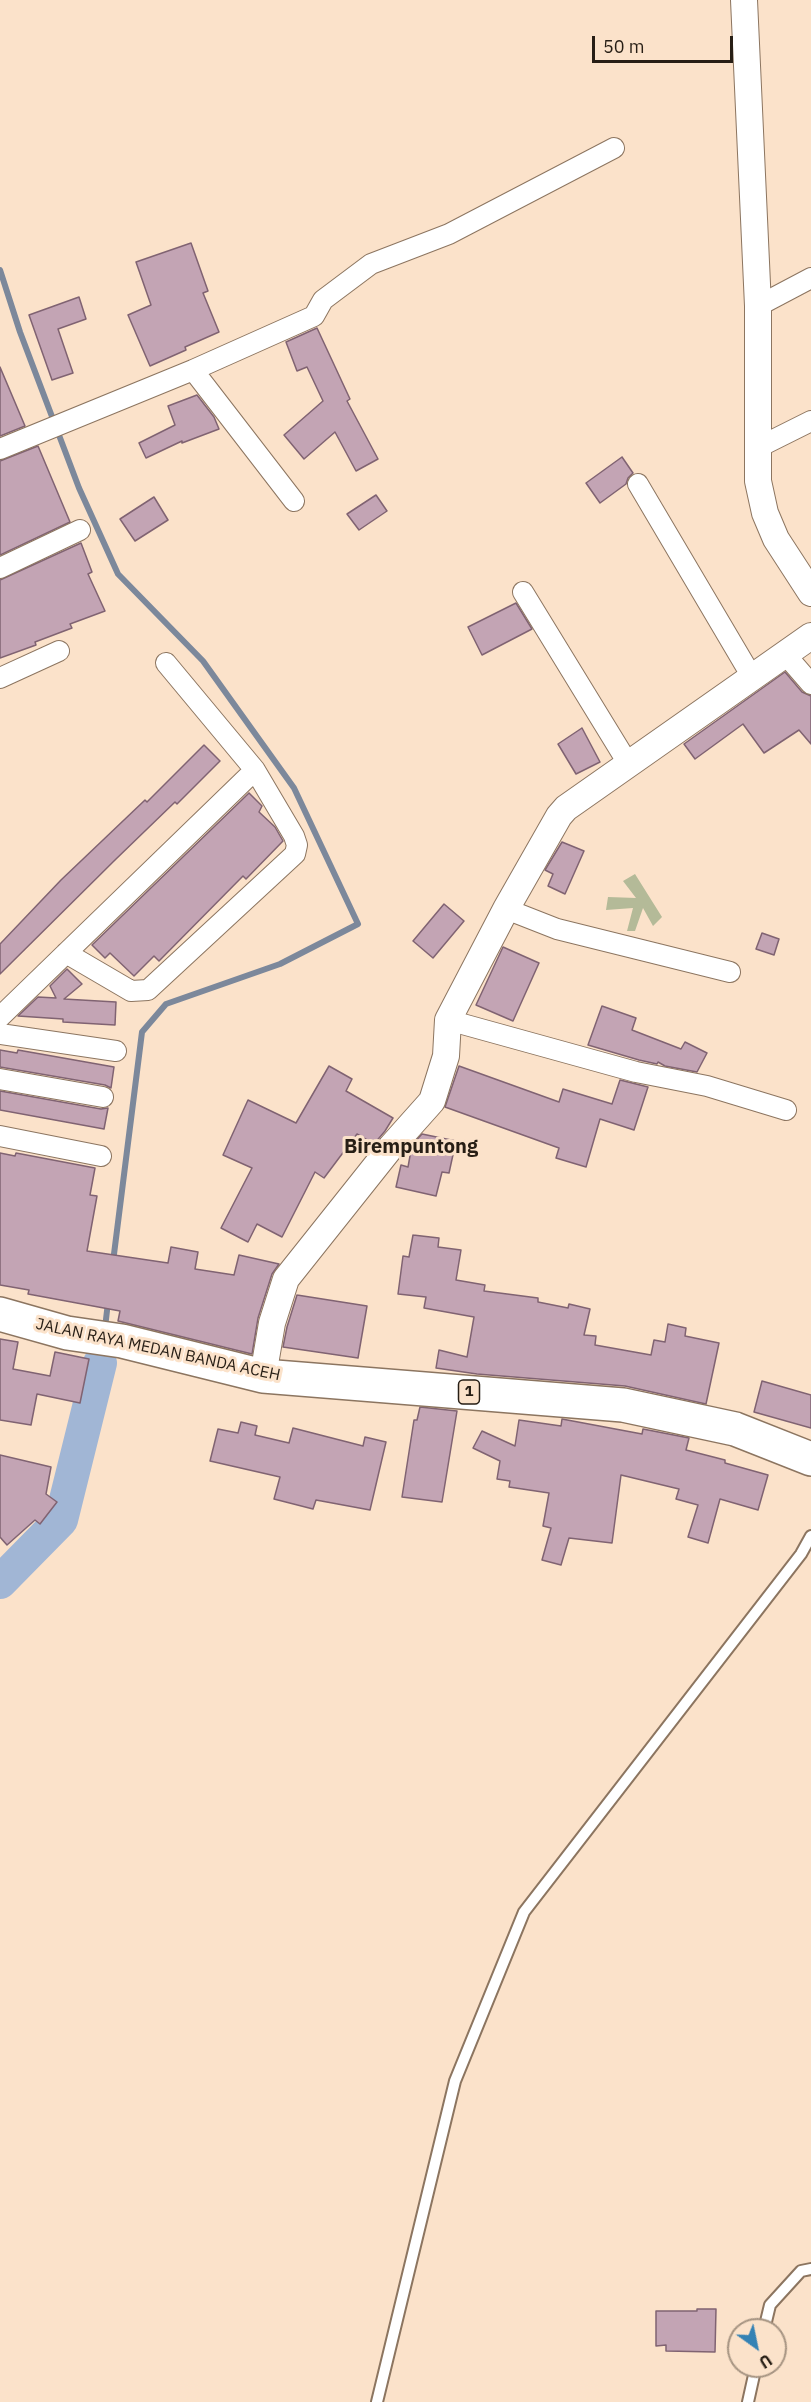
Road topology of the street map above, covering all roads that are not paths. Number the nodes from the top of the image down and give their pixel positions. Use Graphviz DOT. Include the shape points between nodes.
graph roads {
  1 [pos="744,0"];
  2 [pos="614,148"];
  3 [pos="811,278"];
  4 [pos="758,306"];
  5 [pos="193,370"];
  6 [pos="811,421"];
  7 [pos="758,448"];
  8 [pos="0,449"];
  9 [pos="638,484"];
  10 [pos="294,501"];
  11 [pos="80,530"];
  12 [pos="0,568"];
  13 [pos="523,592"];
  14 [pos="811,593"];
  15 [pos="811,636"];
  16 [pos="59,651"];
  17 [pos="785,654"];
  18 [pos="166,663"];
  19 [pos="752,677"];
  20 [pos="0,678"];
  21 [pos="811,684"];
  22 [pos="629,765"];
  23 [pos="255,770"];
  24 [pos="506,909"];
  25 [pos="66,953"];
  26 [pos="730,972"];
  27 [pos="0,1017"];
  28 [pos="448,1020"];
  29 [pos="0,1034"];
  30 [pos="116,1051"];
  31 [pos="0,1079"];
  32 [pos="103,1097"];
  33 [pos="786,1110"];
  34 [pos="0,1136"];
  35 [pos="101,1156"];
  36 [pos="0,1314"];
  37 [pos="263,1376"];
  38 [pos="811,1459"];
  39 [pos="811,1536"];
  40 [pos="811,2269"];
  41 [pos="767,2318"];
  42 [pos="753,2378"];
  43 [pos="377,2402"];
  44 [pos="748,2402"];
  1 -- 4 [label="street"];
  2 -- 5 [label="street" via="449,234 371,264 323,300 314,316"];
  3 -- 4 [label="street"];
  4 -- 7 [label="street"];
  5 -- 8 [label="street"];
  5 -- 10 [label="street"];
  6 -- 7 [label="street"];
  7 -- 14 [label="street" via="758,481 765,513 776,539"];
  9 -- 19 [label="street"];
  11 -- 12 [label="street"];
  13 -- 22 [label="street"];
  15 -- 17 [label="street"];
  16 -- 20 [label="street"];
  17 -- 19 [label="street"];
  17 -- 21 [label="street"];
  18 -- 23 [label="street"];
  19 -- 22 [label="street"];
  22 -- 24 [label="street" via="566,808"];
  23 -- 25 [label="street"];
  23 -- 25 [label="street" via="294,836 295,854 148,990 131,991"];
  24 -- 26 [label="street" via="557,930"];
  24 -- 28 [label="street"];
  25 -- 27 [label="street"];
  28 -- 33 [label="street"];
  28 -- 37 [label="street" via="446,1056 432,1101 286,1279 272,1323"];
  29 -- 30 [label="street"];
  31 -- 32 [label="street"];
  34 -- 35 [label="street"];
  36 -- 37 [label="highway, JALAN RAYA MEDAN BANDA ACEH / 1" via="67,1334 122,1341"];
  37 -- 38 [label="highway, JALAN RAYA MEDAN BANDA ACEH / 1" via="623,1405 735,1429"];
  39 -- 43 [label="lane" via="524,1912 455,2081"];
  40 -- 41 [label="lane" via="801,2271 770,2305"];
  42 -- 44 [label="lane"];
}
